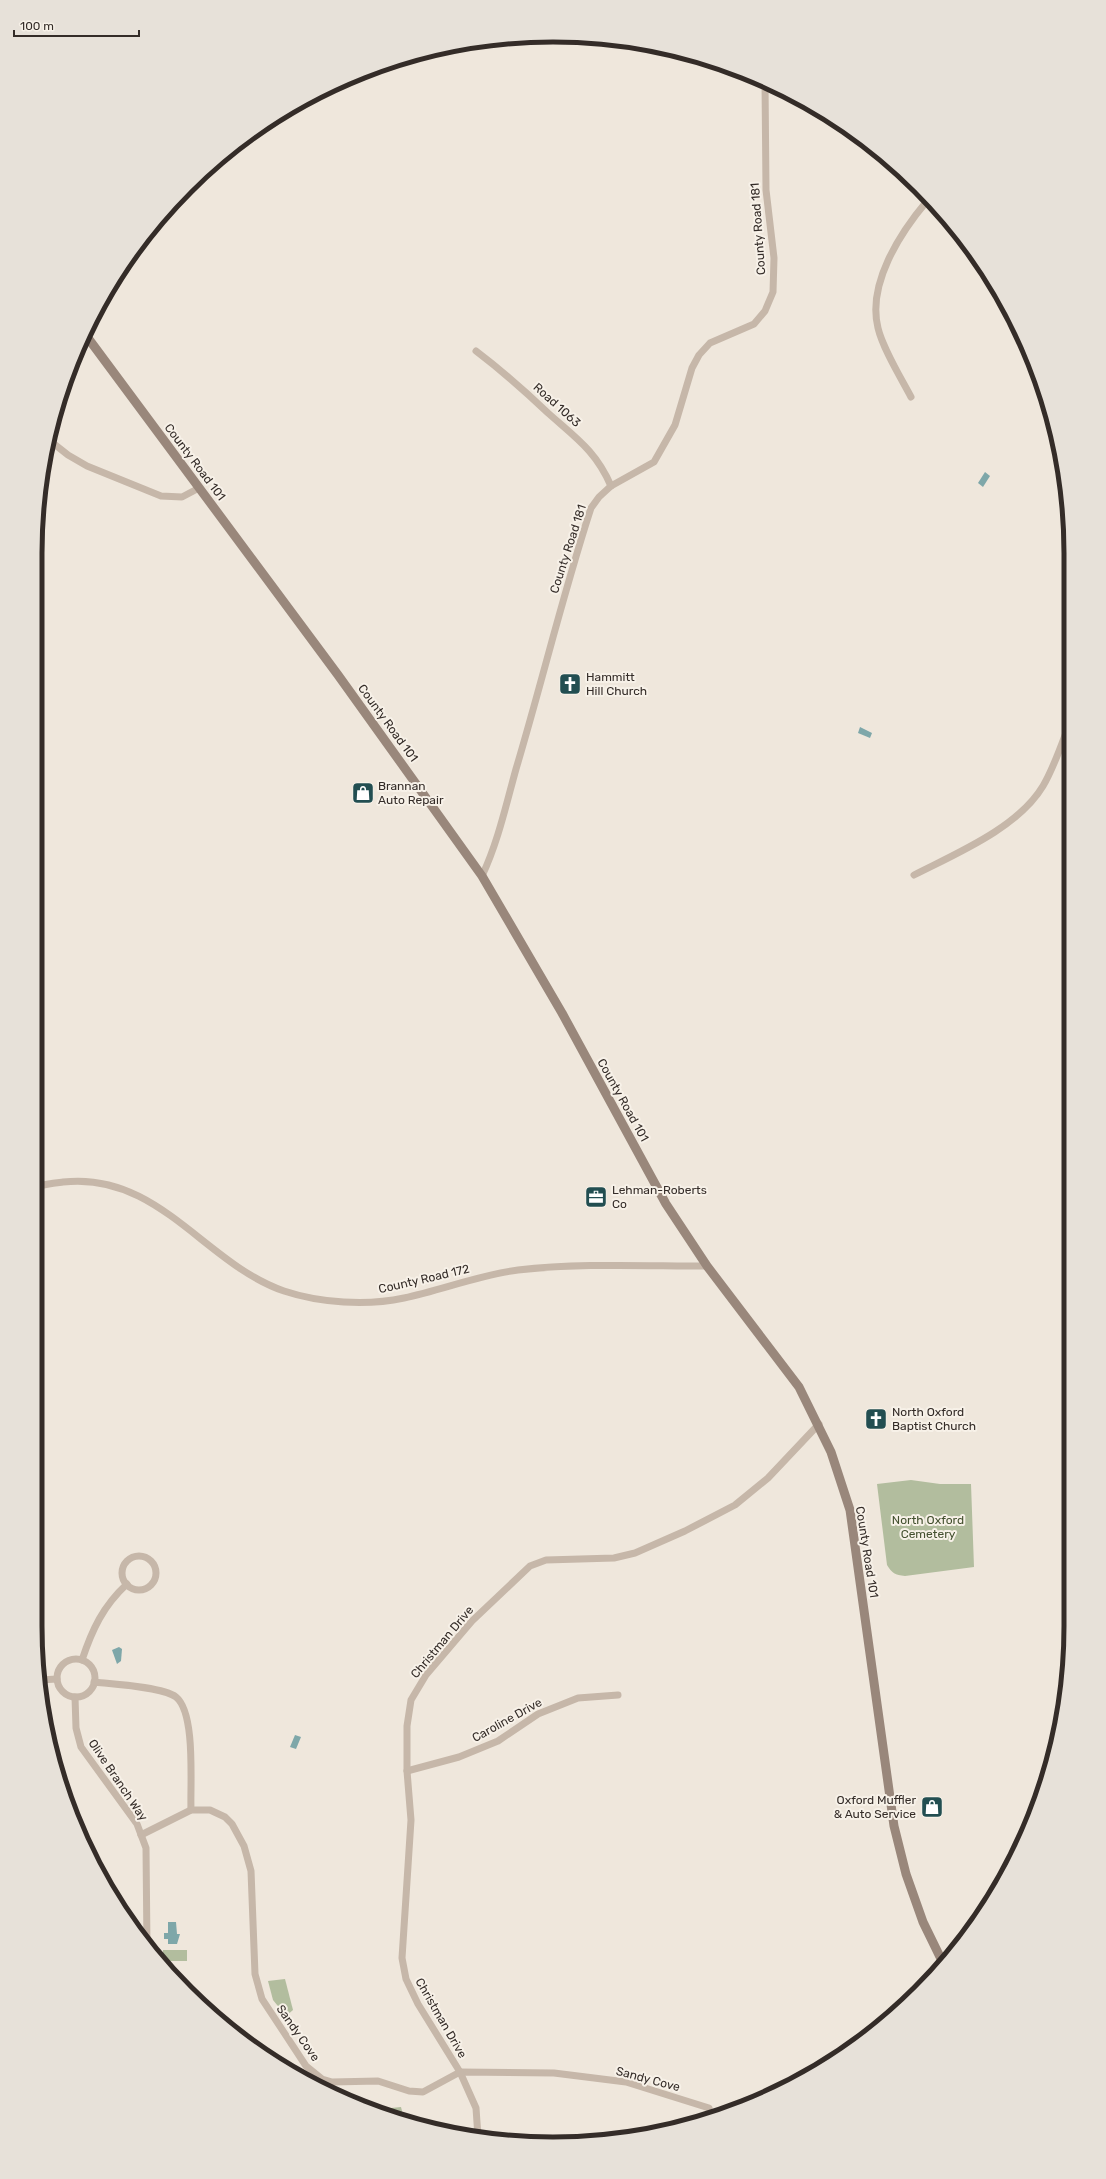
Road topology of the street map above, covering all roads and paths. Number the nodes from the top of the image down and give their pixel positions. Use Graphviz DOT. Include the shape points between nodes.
graph roads {
  1 [pos="765,88"];
  2 [pos="925,203"];
  3 [pos="89,340"];
  4 [pos="476,351"];
  5 [pos="911,398"];
  6 [pos="54,444"];
  7 [pos="611,486"];
  8 [pos="199,488"];
  9 [pos="1064,737"];
  10 [pos="914,875"];
  11 [pos="482,876"];
  12 [pos="42,1185"];
  13 [pos="706,1266"];
  14 [pos="819,1424"];
  15 [pos="127,1584"];
  16 [pos="82,1660"];
  17 [pos="57,1679"];
  18 [pos="45,1680"];
  19 [pos="94,1682"];
  20 [pos="618,1694"];
  21 [pos="75,1697"];
  22 [pos="407,1771"];
  23 [pos="191,1810"];
  24 [pos="141,1835"];
  25 [pos="147,1935"];
  26 [pos="941,1958"];
  27 [pos="460,2072"];
  28 [pos="709,2108"];
  29 [pos="478,2131"];
  1 -- 7 [label="street, County Road 181" via="766,190 774,258 773,292 765,311 754,324 710,343 699,355 692,368 675,425 654,462"];
  2 -- 5 [label="street" via="889,256 877,304 878,328"];
  3 -- 8 [label="street, County Road 101"];
  4 -- 7 [label="street, Road 1063" via="506,374 587,446 603,468"];
  6 -- 8 [label="street" via="87,466 161,496 182,497"];
  7 -- 11 [label="street, County Road 181" via="598,497 591,508 548,651 493,853"];
  8 -- 11 [label="street, County Road 101" via="338,674"];
  9 -- 10 [label="street" via="1042,787 1027,806 998,830"];
  11 -- 13 [label="street, County Road 101" via="562,1013 666,1204"];
  12 -- 13 [label="street, County Road 172" via="87,1181 106,1184 139,1195 262,1282 308,1297 359,1303 405,1298 481,1278 542,1267"];
  13 -- 14 [label="street, County Road 101" via="792,1378"];
  14 -- 22 [label="street, Christman Drive" via="768,1478 735,1505 685,1531 635,1553 614,1558 546,1560 530,1566 472,1621 426,1675 411,1700 407,1726"];
  14 -- 26 [label="street, County Road 101" via="850,1510 894,1826 906,1874 921,1917"];
  15 -- 15 [label="street" via="131,1588 143,1590 152,1584 156,1569 151,1561 137,1557 127,1562 123,1577"];
  15 -- 16 [label="street" via="98,1619"];
  16 -- 17 [label="street" via="64,1663"];
  16 -- 19 [label="street" via="93,1671"];
  17 -- 18 [label="street"];
  17 -- 21 [label="street" via="64,1693"];
  19 -- 21 [label="street" via="85,1694"];
  19 -- 23 [label="street" via="158,1690 176,1697 182,1703 188,1720"];
  20 -- 22 [label="street, Caroline Drive" via="578,1698 538,1714 498,1741 459,1757"];
  21 -- 24 [label="street, Olive Branch Way" via="76,1728 81,1747 137,1824"];
  22 -- 27 [label="street, Christman Drive" via="411,1820 402,1958 406,1979 418,2004"];
  23 -- 24 [label="street, Sandy Cove"];
  23 -- 27 [label="street, Sandy Cove" via="210,1810 219,1813 238,1831 251,1871 255,1974 258,1986 269,2012 306,2066 322,2079 332,2082 378,2081 409,2091 423,2092"];
  24 -- 25 [label="street, Olive Branch Way" via="146,1848"];
  27 -- 28 [label="street, Sandy Cove" via="554,2073 626,2082"];
  27 -- 29 [label="street, Christman Drive" via="476,2108"];
}
